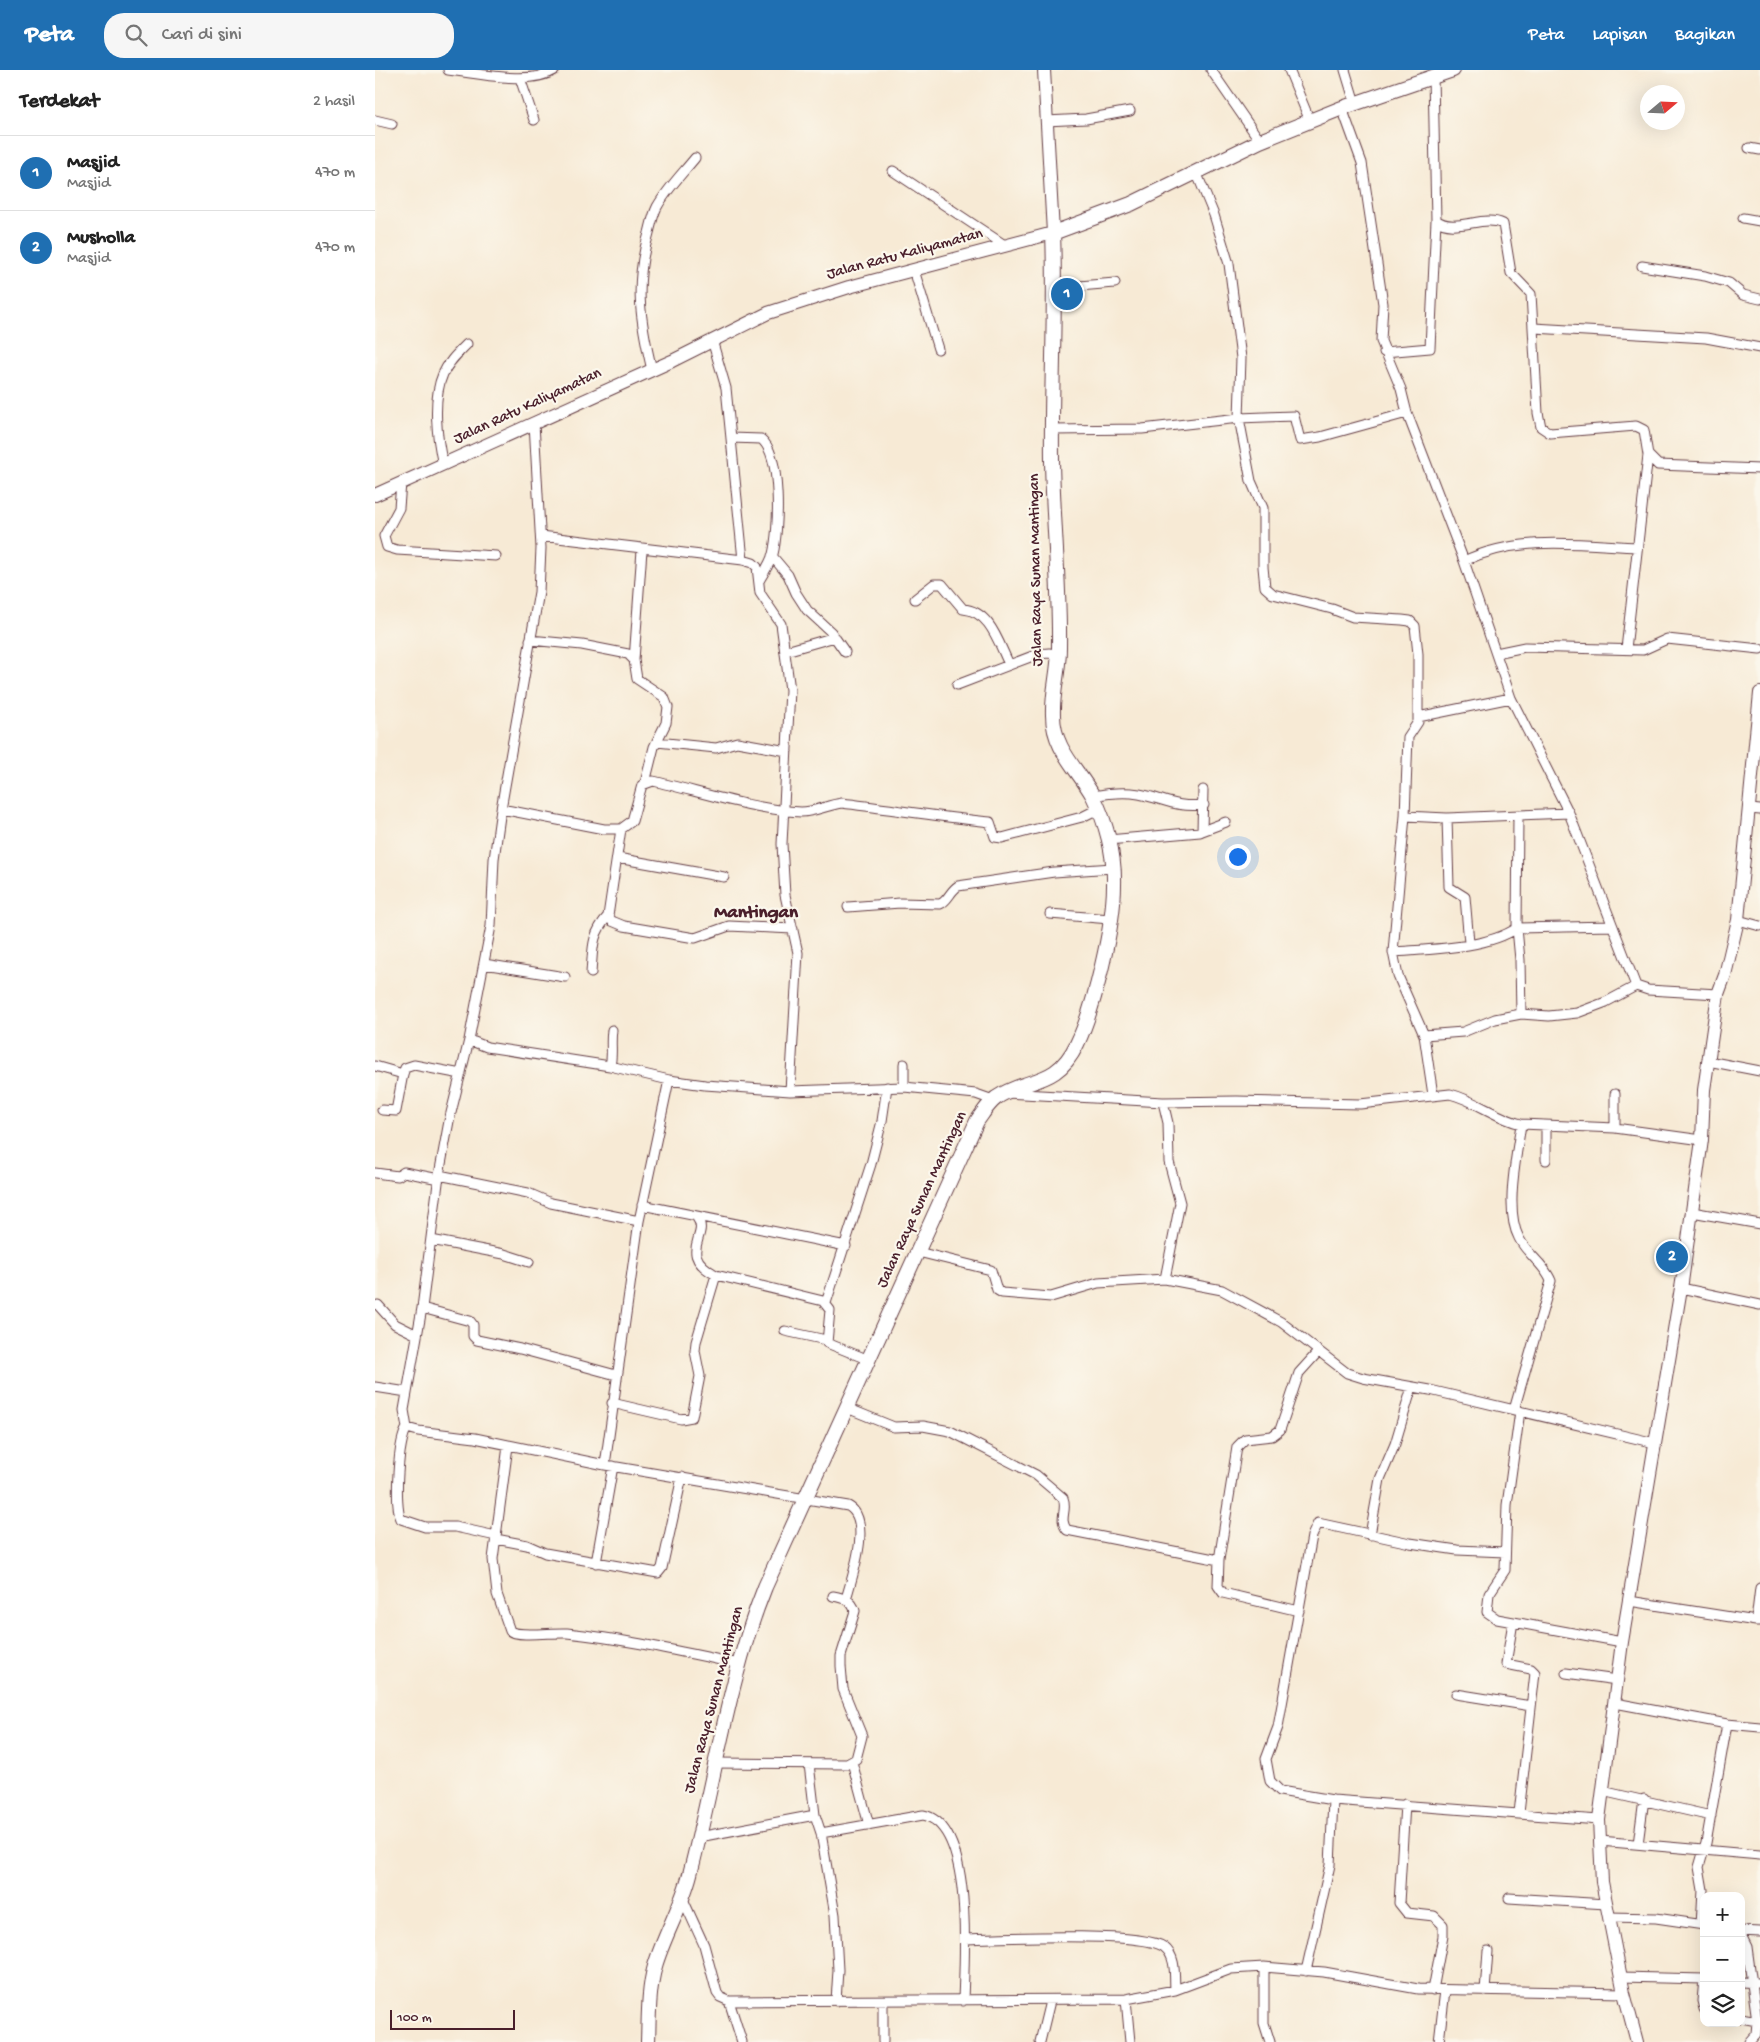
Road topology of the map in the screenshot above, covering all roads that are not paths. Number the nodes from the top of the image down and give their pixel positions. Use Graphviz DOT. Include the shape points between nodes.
graph roads {
  1 [pos="448,70"];
  2 [pos="555,70"];
  3 [pos="1044,70"];
  4 [pos="1211,70"];
  5 [pos="1289,70"];
  6 [pos="1345,70"];
  7 [pos="1442,72"];
  8 [pos="520,78"];
  9 [pos="1355,103"];
  10 [pos="1342,108"];
  11 [pos="1130,112"];
  12 [pos="375,120"];
  13 [pos="534,120"];
  14 [pos="1046,121"];
  15 [pos="1310,122"];
  16 [pos="392,124"];
  17 [pos="1260,141"];
  18 [pos="1749,148"];
  19 [pos="1760,150"];
  20 [pos="695,158"];
  21 [pos="893,171"];
  22 [pos="1197,174"];
  23 [pos="1743,218"];
  24 [pos="1436,220"];
  25 [pos="1760,221"];
  26 [pos="1053,233"];
  27 [pos="1006,246"];
  28 [pos="1642,266"];
  29 [pos="914,270"];
  30 [pos="1115,283"];
  31 [pos="1055,288"];
  32 [pos="1760,299"];
  33 [pos="1534,328"];
  34 [pos="712,340"];
  35 [pos="467,344"];
  36 [pos="1760,348"];
  37 [pos="938,349"];
  38 [pos="1384,352"];
  39 [pos="652,370"];
  40 [pos="1407,413"];
  41 [pos="1239,418"];
  42 [pos="534,423"];
  43 [pos="1052,430"];
  44 [pos="731,438"];
  45 [pos="1648,455"];
  46 [pos="443,465"];
  47 [pos="1760,469"];
  48 [pos="401,483"];
  49 [pos="375,495"];
  50 [pos="541,536"];
  51 [pos="1637,547"];
  52 [pos="642,550"];
  53 [pos="496,556"];
  54 [pos="772,556"];
  55 [pos="743,560"];
  56 [pos="1463,561"];
  57 [pos="759,581"];
  58 [pos="915,599"];
  59 [pos="835,637"];
  60 [pos="530,640"];
  61 [pos="1626,649"];
  62 [pos="1760,649"];
  63 [pos="786,652"];
  64 [pos="845,652"];
  65 [pos="1495,652"];
  66 [pos="1059,653"];
  67 [pos="634,660"];
  68 [pos="1009,664"];
  69 [pos="957,685"];
  70 [pos="1760,693"];
  71 [pos="1511,698"];
  72 [pos="1418,717"];
  73 [pos="657,742"];
  74 [pos="787,751"];
  75 [pos="645,782"];
  76 [pos="1203,790"];
  77 [pos="1095,802"];
  78 [pos="1204,805"];
  79 [pos="501,808"];
  80 [pos="783,809"];
  81 [pos="1755,809"];
  82 [pos="1569,813"];
  83 [pos="1405,816"];
  84 [pos="1518,816"];
  85 [pos="1447,818"];
  86 [pos="1226,822"];
  87 [pos="621,829"];
  88 [pos="1202,831"];
  89 [pos="1108,840"];
  90 [pos="617,858"];
  91 [pos="1113,868"];
  92 [pos="724,877"];
  93 [pos="848,907"];
  94 [pos="1050,914"];
  95 [pos="608,916"];
  96 [pos="1110,919"];
  97 [pos="1738,920"];
  98 [pos="1611,926"];
  99 [pos="1760,926"];
  100 [pos="1517,928"];
  101 [pos="793,929"];
  102 [pos="1469,943"];
  103 [pos="1393,952"];
  104 [pos="484,964"];
  105 [pos="591,973"];
  106 [pos="565,977"];
  107 [pos="1635,986"];
  108 [pos="1718,994"];
  109 [pos="1521,1014"];
  110 [pos="611,1030"];
  111 [pos="1424,1035"];
  112 [pos="469,1040"];
  113 [pos="1708,1061"];
  114 [pos="904,1064"];
  115 [pos="375,1066"];
  116 [pos="610,1066"];
  117 [pos="1760,1071"];
  118 [pos="403,1074"];
  119 [pos="461,1074"];
  120 [pos="669,1080"];
  121 [pos="887,1087"];
  122 [pos="904,1087"];
  123 [pos="790,1091"];
  124 [pos="1615,1094"];
  125 [pos="1433,1095"];
  126 [pos="999,1097"];
  127 [pos="1163,1102"];
  128 [pos="382,1110"];
  129 [pos="1521,1124"];
  130 [pos="1546,1126"];
  131 [pos="1615,1128"];
  132 [pos="1702,1140"];
  133 [pos="1546,1160"];
  134 [pos="375,1173"];
  135 [pos="439,1177"];
  136 [pos="642,1205"];
  137 [pos="1692,1212"];
  138 [pos="697,1218"];
  139 [pos="639,1221"];
  140 [pos="1760,1224"];
  141 [pos="431,1240"];
  142 [pos="846,1246"];
  143 [pos="917,1252"];
  144 [pos="529,1262"];
  145 [pos="716,1275"];
  146 [pos="1165,1279"];
  147 [pos="1681,1288"];
  148 [pos="826,1303"];
  149 [pos="378,1305"];
  150 [pos="1760,1305"];
  151 [pos="422,1308"];
  152 [pos="785,1331"];
  153 [pos="417,1335"];
  154 [pos="826,1340"];
  155 [pos="1317,1352"];
  156 [pos="869,1360"];
  157 [pos="616,1375"];
  158 [pos="375,1387"];
  159 [pos="1412,1387"];
  160 [pos="407,1392"];
  161 [pos="613,1403"];
  162 [pos="847,1408"];
  163 [pos="1517,1411"];
  164 [pos="407,1428"];
  165 [pos="1655,1442"];
  166 [pos="509,1446"];
  167 [pos="609,1465"];
  168 [pos="682,1477"];
  169 [pos="805,1501"];
  170 [pos="1370,1535"];
  171 [pos="496,1537"];
  172 [pos="1505,1552"];
  173 [pos="1219,1560"];
  174 [pos="595,1562"];
  175 [pos="1760,1588"];
  176 [pos="833,1596"];
  177 [pos="847,1599"];
  178 [pos="1629,1601"];
  179 [pos="1299,1611"];
  180 [pos="1758,1621"];
  181 [pos="1513,1622"];
  182 [pos="1622,1642"];
  183 [pos="740,1664"];
  184 [pos="1566,1672"];
  185 [pos="1617,1680"];
  186 [pos="1456,1694"];
  187 [pos="1615,1703"];
  188 [pos="1531,1706"];
  189 [pos="1727,1724"];
  190 [pos="1760,1727"];
  191 [pos="852,1762"];
  192 [pos="715,1763"];
  193 [pos="809,1764"];
  194 [pos="1602,1791"];
  195 [pos="1644,1799"];
  196 [pos="1333,1800"];
  197 [pos="1405,1804"];
  198 [pos="1519,1813"];
  199 [pos="815,1815"];
  200 [pos="1711,1816"];
  201 [pos="1599,1820"];
  202 [pos="869,1825"];
  203 [pos="821,1833"];
  204 [pos="699,1837"];
  205 [pos="1600,1841"];
  206 [pos="1638,1844"];
  207 [pos="1704,1849"];
  208 [pos="1760,1855"];
  209 [pos="1703,1892"];
  210 [pos="683,1897"];
  211 [pos="1509,1898"];
  212 [pos="1608,1910"];
  213 [pos="1700,1925"];
  214 [pos="1760,1932"];
  215 [pos="1745,1933"];
  216 [pos="1743,1937"];
  217 [pos="965,1939"];
  218 [pos="1488,1952"];
  219 [pos="1264,1967"];
  220 [pos="1306,1971"];
  221 [pos="1621,1977"];
  222 [pos="1700,1979"];
  223 [pos="1746,1982"];
  224 [pos="1760,1984"];
  225 [pos="1175,1990"];
  226 [pos="1433,1990"];
  227 [pos="1445,1990"];
  228 [pos="1485,1991"];
  229 [pos="1624,1993"];
  230 [pos="1126,1999"];
  231 [pos="729,2001"];
  232 [pos="836,2001"];
  233 [pos="883,2001"];
  234 [pos="963,2001"];
  235 [pos="1050,2001"];
  236 [pos="1745,2019"];
  237 [pos="1757,2021"];
  238 [pos="648,2042"];
  239 [pos="742,2042"];
  240 [pos="883,2042"];
  241 [pos="1040,2042"];
  242 [pos="1130,2042"];
  243 [pos="1270,2042"];
  244 [pos="1439,2042"];
  245 [pos="1637,2042"];
  246 [pos="1749,2042"];
  1 -- 8 [label="street"];
  2 -- 8 [label="street" via="542,76"];
  3 -- 14 [label="street, Jalan Raya Sunan Mantingan"];
  4 -- 17 [label="street"];
  5 -- 15 [label="street"];
  6 -- 9 [label="street"];
  7 -- 9 [label="main road, Jalan Ratu Kaliyamatan"];
  7 -- 24 [label="street"];
  8 -- 13 [label="street"];
  9 -- 10 [label="main road, Jalan Ratu Kaliyamatan"];
  10 -- 15 [label="main road, Jalan Ratu Kaliyamatan"];
  10 -- 38 [label="street" via="1362,163 1383,304 1380,330"];
  11 -- 14 [label="street" via="1086,120"];
  12 -- 16 [label="street"];
  14 -- 26 [label="street, Jalan Raya Sunan Mantingan"];
  15 -- 17 [label="main road, Jalan Ratu Kaliyamatan"];
  17 -- 22 [label="main road, Jalan Ratu Kaliyamatan"];
  18 -- 19 [label="street"];
  20 -- 39 [label="street" via="656,210 645,245 638,297"];
  21 -- 27 [label="street"];
  22 -- 26 [label="main road, Jalan Ratu Kaliyamatan" via="1131,204"];
  22 -- 41 [label="street" via="1229,264 1241,358"];
  23 -- 25 [label="street"];
  24 -- 33 [label="street" via="1446,225 1503,224 1511,273 1531,294"];
  24 -- 38 [label="street" via="1430,348"];
  26 -- 27 [label="street, Jalan Ratu Kaliyamatan"];
  26 -- 31 [label="main road, Jalan Raya Sunan Mantingan"];
  27 -- 29 [label="street, Jalan Ratu Kaliyamatan"];
  28 -- 32 [label="street" via="1705,276 1729,283 1743,295"];
  29 -- 34 [label="street, Jalan Ratu Kaliyamatan" via="768,313"];
  29 -- 37 [label="street"];
  30 -- 31 [label="street"];
  31 -- 43 [label="main road, Jalan Raya Sunan Mantingan"];
  33 -- 36 [label="street" via="1706,338"];
  33 -- 45 [label="street" via="1541,427 1550,433 1636,426 1644,430"];
  34 -- 39 [label="street, Jalan Ratu Kaliyamatan"];
  34 -- 44 [label="street" via="726,388"];
  35 -- 46 [label="street" via="447,367 440,388 438,443"];
  38 -- 40 [label="street" via="1401,389"];
  39 -- 42 [label="street, Jalan Ratu Kaliyamatan"];
  40 -- 41 [label="street" via="1300,440 1296,420 1291,416"];
  40 -- 56 [label="street"];
  41 -- 43 [label="street" via="1142,429"];
  41 -- 72 [label="street" via="1251,481 1263,508 1265,587 1273,594 1353,617 1413,623 1419,654"];
  42 -- 46 [label="street, Jalan Ratu Kaliyamatan"];
  42 -- 50 [label="street"];
  43 -- 66 [label="main road, Jalan Raya Sunan Mantingan"];
  44 -- 54 [label="street" via="761,439 770,448 776,478"];
  44 -- 55 [label="street"];
  45 -- 47 [label="street" via="1654,463 1663,465"];
  45 -- 51 [label="street"];
  46 -- 48 [label="street, Jalan Ratu Kaliyamatan"];
  48 -- 49 [label="street, Jalan Ratu Kaliyamatan"];
  48 -- 53 [label="street" via="399,508 384,536 387,548"];
  50 -- 52 [label="street"];
  50 -- 60 [label="street" via="539,592"];
  51 -- 56 [label="street" via="1515,544 1484,551"];
  51 -- 61 [label="street"];
  52 -- 55 [label="street"];
  52 -- 67 [label="street"];
  54 -- 57 [label="street"];
  54 -- 59 [label="street" via="788,575 807,610"];
  55 -- 57 [label="street" via="753,563"];
  56 -- 65 [label="street"];
  57 -- 63 [label="street" via="762,598 781,624"];
  58 -- 68 [label="street" via="934,584 942,584 963,609 978,611 989,624"];
  59 -- 63 [label="street"];
  59 -- 64 [label="street"];
  60 -- 67 [label="street" via="597,647 628,654"];
  60 -- 79 [label="street"];
  61 -- 62 [label="street" via="1643,650 1664,640 1678,639"];
  61 -- 65 [label="street" via="1525,647"];
  63 -- 74 [label="street" via="790,707"];
  65 -- 71 [label="street"];
  66 -- 68 [label="street" via="1042,653"];
  66 -- 77 [label="main road, Jalan Raya Sunan Mantingan" via="1053,716 1056,735 1067,761"];
  67 -- 73 [label="street" via="637,679 664,697 668,707 666,723"];
  68 -- 69 [label="street"];
  70 -- 81 [label="street"];
  71 -- 72 [label="street"];
  71 -- 82 [label="street"];
  72 -- 83 [label="street" via="1407,737"];
  73 -- 74 [label="street" via="716,748 737,742"];
  73 -- 75 [label="street"];
  74 -- 80 [label="street"];
  75 -- 80 [label="street" via="653,781"];
  75 -- 87 [label="street" via="632,822"];
  76 -- 78 [label="street"];
  77 -- 78 [label="street" via="1110,792 1128,792 1179,806"];
  77 -- 80 [label="street" via="1082,817 1002,838 995,837 990,822 971,822 909,811 842,803 817,810"];
  77 -- 89 [label="main road, Jalan Raya Sunan Mantingan"];
  78 -- 88 [label="street"];
  79 -- 87 [label="street" via="604,829"];
  79 -- 104 [label="street" via="494,859 491,926"];
  80 -- 101 [label="street" via="785,895"];
  81 -- 97 [label="street"];
  82 -- 84 [label="street"];
  82 -- 98 [label="street"];
  83 -- 85 [label="street"];
  83 -- 103 [label="street"];
  84 -- 85 [label="street"];
  84 -- 100 [label="street"];
  85 -- 102 [label="street" via="1448,879 1451,889 1465,898"];
  86 -- 88 [label="street"];
  87 -- 90 [label="street"];
  88 -- 89 [label="street"];
  89 -- 91 [label="main road, Jalan Raya Sunan Mantingan"];
  90 -- 92 [label="street"];
  90 -- 95 [label="street"];
  91 -- 93 [label="street" via="1054,872 958,886 940,904"];
  91 -- 96 [label="main road, Jalan Raya Sunan Mantingan"];
  94 -- 96 [label="street"];
  95 -- 101 [label="street" via="624,926 695,938 729,926"];
  95 -- 105 [label="street" via="598,927 593,941"];
  96 -- 126 [label="main road, Jalan Raya Sunan Mantingan" via="1094,992 1077,1046 1051,1076"];
  97 -- 99 [label="street"];
  97 -- 108 [label="street"];
  98 -- 100 [label="street"];
  98 -- 107 [label="street"];
  100 -- 102 [label="street" via="1506,936"];
  100 -- 109 [label="street"];
  101 -- 123 [label="street" via="798,954"];
  102 -- 103 [label="street"];
  103 -- 111 [label="street" via="1398,976"];
  104 -- 106 [label="street"];
  104 -- 112 [label="street"];
  107 -- 108 [label="street" via="1648,990"];
  107 -- 109 [label="street" via="1577,1013"];
  108 -- 113 [label="street"];
  109 -- 111 [label="street" via="1463,1032"];
  110 -- 116 [label="street"];
  111 -- 125 [label="street"];
  112 -- 116 [label="street" via="487,1047"];
  112 -- 119 [label="street"];
  113 -- 117 [label="street"];
  113 -- 132 [label="street" via="1702,1105"];
  114 -- 122 [label="street"];
  115 -- 118 [label="street"];
  116 -- 120 [label="street"];
  118 -- 119 [label="street" via="405,1068 414,1065"];
  118 -- 128 [label="street" via="396,1111"];
  119 -- 135 [label="street"];
  120 -- 123 [label="street"];
  120 -- 136 [label="street"];
  121 -- 122 [label="street"];
  121 -- 123 [label="street"];
  121 -- 142 [label="street" via="880,1130"];
  122 -- 126 [label="street"];
  124 -- 131 [label="street"];
  125 -- 127 [label="street" via="1360,1104"];
  125 -- 129 [label="street" via="1462,1097"];
  126 -- 127 [label="street"];
  126 -- 143 [label="main road, Jalan Raya Sunan Mantingan" via="977,1120"];
  127 -- 146 [label="street" via="1168,1123 1169,1162 1181,1203"];
  129 -- 130 [label="street"];
  129 -- 163 [label="street" via="1513,1196 1514,1225 1519,1238 1543,1266 1551,1281"];
  130 -- 131 [label="street"];
  130 -- 133 [label="street"];
  131 -- 132 [label="street"];
  132 -- 137 [label="street"];
  134 -- 135 [label="street" via="398,1176 404,1172"];
  135 -- 139 [label="street" via="528,1194 551,1203"];
  135 -- 141 [label="street"];
  136 -- 138 [label="street"];
  136 -- 139 [label="street"];
  137 -- 140 [label="street"];
  137 -- 147 [label="street"];
  138 -- 142 [label="street"];
  138 -- 145 [label="street" via="700,1223 696,1256 701,1265"];
  139 -- 157 [label="street"];
  141 -- 144 [label="street"];
  141 -- 151 [label="street"];
  142 -- 148 [label="street"];
  143 -- 146 [label="street" via="991,1270 997,1290 1002,1293 1051,1297 1098,1283"];
  143 -- 156 [label="main road, Jalan Raya Sunan Mantingan"];
  145 -- 148 [label="street"];
  145 -- 161 [label="street" via="696,1342 700,1376 692,1418 681,1419"];
  146 -- 155 [label="street" via="1221,1290 1281,1322"];
  147 -- 150 [label="street"];
  147 -- 165 [label="street"];
  148 -- 154 [label="street" via="830,1315"];
  149 -- 153 [label="street" via="395,1324"];
  151 -- 153 [label="street"];
  151 -- 157 [label="street" via="470,1321 472,1335 477,1340"];
  152 -- 154 [label="street"];
  153 -- 160 [label="street"];
  154 -- 156 [label="street" via="829,1346"];
  155 -- 159 [label="street" via="1347,1373"];
  155 -- 173 [label="street" via="1299,1373 1280,1430 1272,1436 1245,1439 1237,1447"];
  156 -- 162 [label="main road, Jalan Raya Sunan Mantingan"];
  157 -- 161 [label="street"];
  158 -- 160 [label="street"];
  159 -- 163 [label="street"];
  159 -- 170 [label="street" via="1395,1444 1380,1479"];
  160 -- 164 [label="street" via="404,1418"];
  161 -- 167 [label="street"];
  162 -- 169 [label="main road, Jalan Raya Sunan Mantingan"];
  162 -- 173 [label="street" via="894,1428 923,1426 950,1431 1036,1475 1063,1498 1062,1518 1067,1530"];
  163 -- 165 [label="street"];
  163 -- 172 [label="street"];
  164 -- 166 [label="street"];
  164 -- 171 [label="street" via="402,1444 397,1497 401,1519 425,1527 455,1527"];
  165 -- 178 [label="street"];
  166 -- 167 [label="street"];
  166 -- 171 [label="street"];
  167 -- 168 [label="street"];
  167 -- 174 [label="street"];
  168 -- 169 [label="street"];
  168 -- 174 [label="street" via="661,1571 655,1574"];
  169 -- 177 [label="street" via="848,1506 858,1516 861,1534"];
  169 -- 183 [label="main road, Jalan Raya Sunan Mantingan" via="759,1601"];
  170 -- 172 [label="street" via="1457,1550"];
  170 -- 179 [label="street" via="1318,1523 1312,1536"];
  171 -- 174 [label="street" via="545,1553"];
  171 -- 183 [label="street" via="493,1559 497,1594 507,1627 513,1633 548,1632 603,1637"];
  172 -- 181 [label="street" via="1503,1575 1489,1594 1487,1612 1497,1619"];
  173 -- 179 [label="street" via="1218,1586 1223,1593"];
  175 -- 180 [label="street"];
  176 -- 177 [label="street"];
  177 -- 191 [label="street" via="854,1606 856,1615 841,1656 841,1678 862,1736 858,1754"];
  178 -- 180 [label="street"];
  178 -- 182 [label="street"];
  179 -- 196 [label="street" via="1278,1727 1266,1759 1267,1773 1273,1786 1280,1791"];
  181 -- 182 [label="street"];
  181 -- 188 [label="street" via="1506,1664 1534,1672"];
  182 -- 185 [label="street"];
  183 -- 192 [label="main road, Jalan Raya Sunan Mantingan"];
  184 -- 185 [label="street"];
  185 -- 187 [label="street"];
  186 -- 188 [label="street"];
  187 -- 189 [label="street"];
  187 -- 194 [label="street"];
  188 -- 198 [label="street"];
  189 -- 190 [label="street"];
  189 -- 200 [label="street"];
  191 -- 193 [label="street"];
  191 -- 202 [label="street"];
  192 -- 193 [label="street"];
  192 -- 204 [label="main road, Jalan Raya Sunan Mantingan"];
  193 -- 199 [label="street"];
  194 -- 195 [label="street"];
  194 -- 201 [label="street"];
  195 -- 200 [label="street" via="1657,1805"];
  195 -- 206 [label="street"];
  196 -- 197 [label="street"];
  196 -- 220 [label="street" via="1330,1865"];
  197 -- 198 [label="street"];
  197 -- 226 [label="street" via="1399,1903 1407,1912 1433,1916 1443,1925"];
  198 -- 201 [label="street"];
  199 -- 203 [label="street"];
  199 -- 204 [label="street"];
  200 -- 207 [label="street"];
  201 -- 205 [label="street"];
  202 -- 203 [label="street"];
  202 -- 217 [label="street" via="923,1815 930,1816 942,1826 957,1861 963,1892"];
  203 -- 232 [label="street" via="837,1944"];
  204 -- 210 [label="main road, Jalan Raya Sunan Mantingan"];
  205 -- 206 [label="street"];
  205 -- 212 [label="street" via="1602,1882"];
  206 -- 207 [label="street"];
  207 -- 208 [label="street"];
  207 -- 209 [label="street" via="1699,1867"];
  210 -- 231 [label="street" via="704,1945 717,1993"];
  210 -- 238 [label="main road, Jalan Raya Sunan Mantingan" via="655,1967"];
  211 -- 212 [label="street"];
  212 -- 213 [label="street"];
  212 -- 221 [label="street"];
  214 -- 215 [label="street"];
  216 -- 223 [label="street" via="1747,1947"];
  217 -- 225 [label="street" via="1062,1937 1149,1942 1164,1948 1169,1954 1174,1967"];
  217 -- 234 [label="street"];
  218 -- 228 [label="street"];
  219 -- 220 [label="street"];
  219 -- 225 [label="street" via="1224,1971"];
  219 -- 243 [label="street" via="1264,2022"];
  220 -- 226 [label="street"];
  221 -- 222 [label="street"];
  221 -- 229 [label="street"];
  223 -- 224 [label="street"];
  223 -- 237 [label="street"];
  225 -- 230 [label="street"];
  226 -- 227 [label="street"];
  227 -- 228 [label="street"];
  227 -- 244 [label="street"];
  228 -- 229 [label="street"];
  229 -- 245 [label="street"];
  230 -- 235 [label="street"];
  230 -- 242 [label="street"];
  231 -- 232 [label="street"];
  231 -- 239 [label="street"];
  232 -- 233 [label="street"];
  233 -- 234 [label="street"];
  233 -- 240 [label="street"];
  234 -- 235 [label="street"];
  235 -- 241 [label="street"];
  236 -- 237 [label="street"];
  237 -- 246 [label="street" via="1756,2034"];
}
